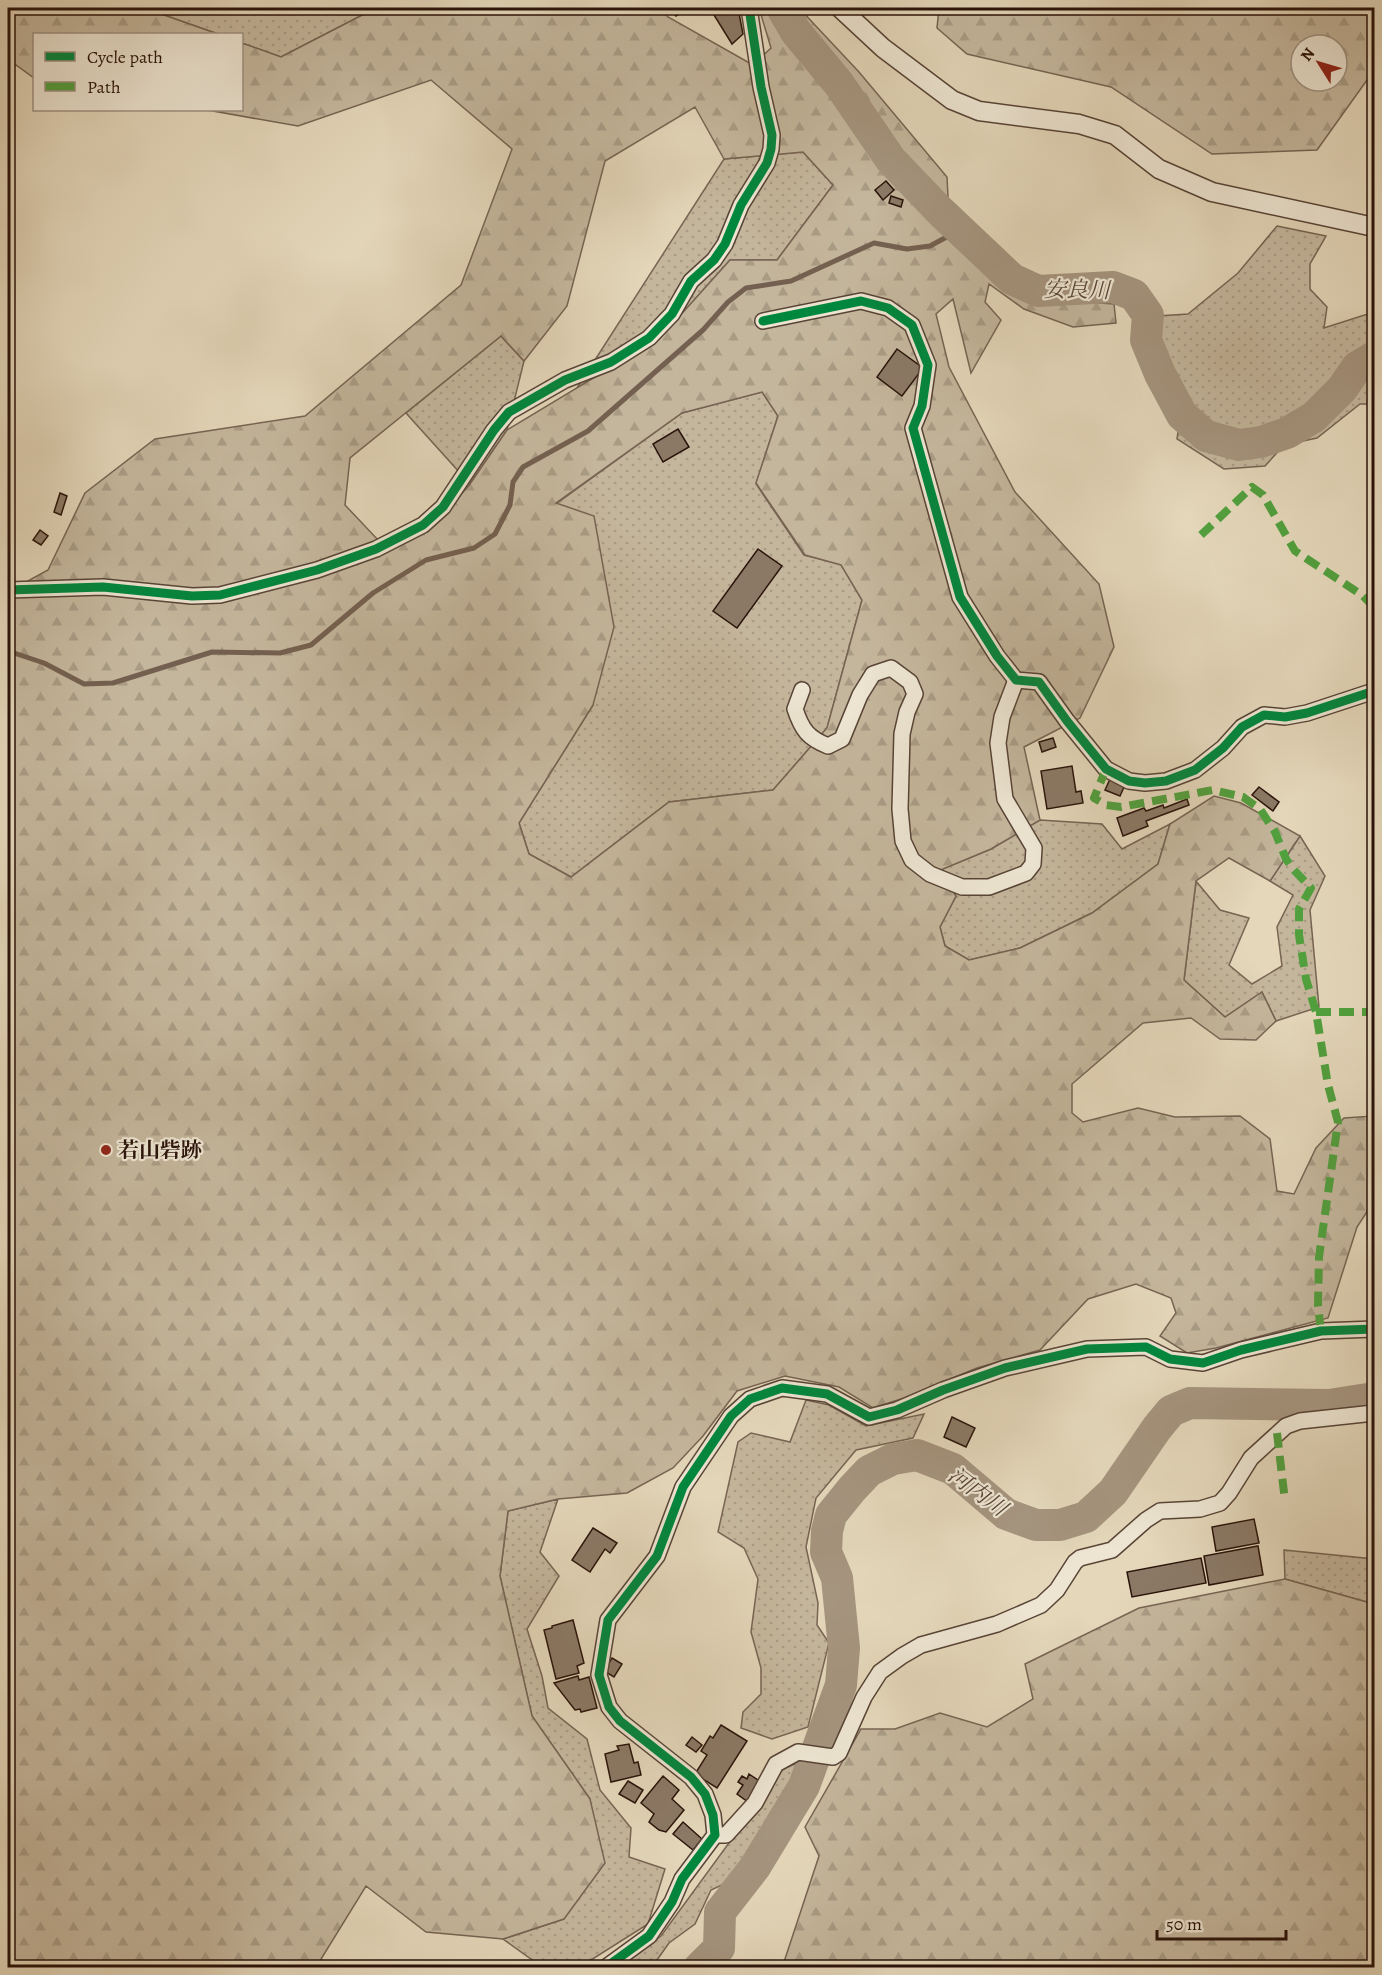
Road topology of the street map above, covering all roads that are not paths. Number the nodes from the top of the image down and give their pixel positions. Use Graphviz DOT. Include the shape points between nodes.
graph roads {
  1 [pos="749,8"];
  2 [pos="840,8"];
  3 [pos="1374,227"];
  4 [pos="763,321"];
  5 [pos="8,590"];
  6 [pos="1016,680"];
  7 [pos="802,690"];
  8 [pos="1374,691"];
  9 [pos="1374,1329"];
  10 [pos="1374,1413"];
  11 [pos="715,1835"];
  12 [pos="605,1968"];
  1 -- 5 [label="street" via="772,135 771,149 725,244 691,281 672,314 649,338 611,362 565,380 509,412 443,507 423,525 366,553 317,570 220,595 103,587"];
  2 -- 3 [label="street" via="952,100 979,111 1079,124 1115,135 1159,169 1212,192"];
  4 -- 6 [label="street" via="861,301 888,308 912,325 928,365 922,406 914,428 960,597"];
  6 -- 7 [label="street" via="1002,717 998,743 1005,800 1034,848 1033,864 1026,873 989,887 962,887 930,874 912,860 903,842 902,734 915,694 910,682 891,668 873,674 860,694 842,739 828,746 813,740 800,722 795,709"];
  6 -- 8 [label="street" via="1039,682 1106,769 1129,781 1145,783 1166,781 1196,770 1242,727 1264,715 1307,713"];
  9 -- 11 [label="street" via="1321,1331 1203,1363 1170,1359 1146,1347 1087,1349 1005,1368 869,1417 827,1394 782,1388 750,1398 731,1416 683,1487 657,1556 608,1620 598,1674 609,1707 620,1721 691,1777 705,1794"];
  10 -- 11 [label="street" via="1286,1426 1251,1458 1220,1503 1200,1509 1160,1511 1112,1550 1080,1558 1041,1605 997,1624 921,1645 902,1656 880,1672 839,1753 833,1757 798,1752 776,1764 755,1803 726,1835"];
  11 -- 12 [label="street" via="682,1879 649,1936"];
}
